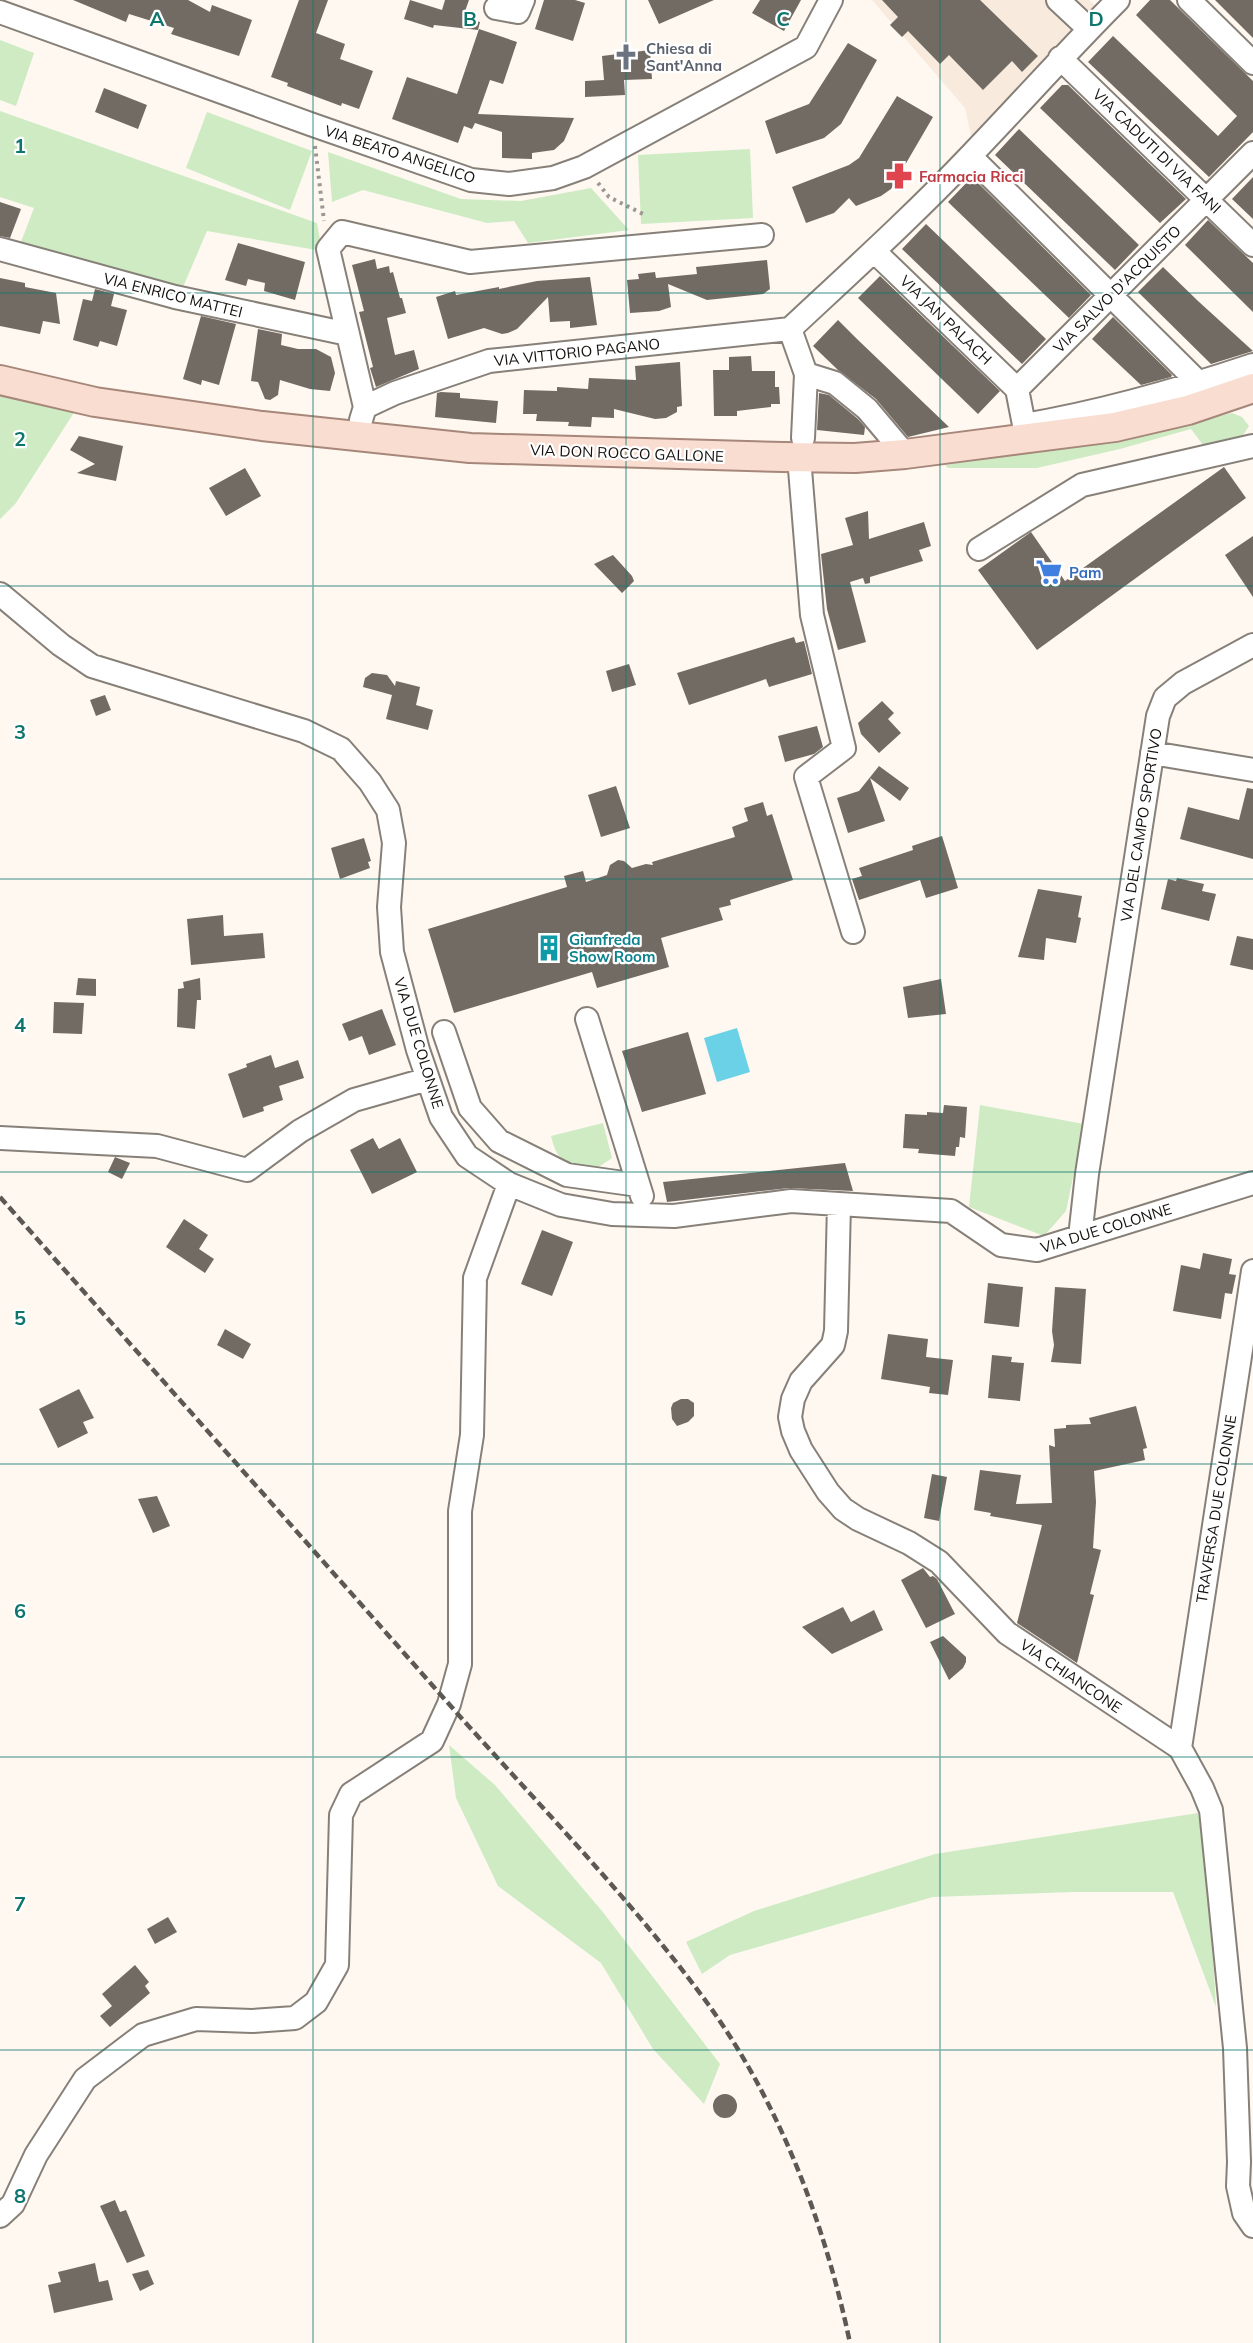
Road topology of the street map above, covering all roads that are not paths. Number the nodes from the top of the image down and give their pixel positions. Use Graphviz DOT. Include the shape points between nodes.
graph roads {
  1 [pos="523,0"];
  2 [pos="831,0"];
  3 [pos="1058,0"];
  4 [pos="1119,0"];
  5 [pos="1189,0"];
  6 [pos="496,8"];
  7 [pos="0,12"];
  8 [pos="1089,29"];
  9 [pos="1060,58"];
  10 [pos="1253,63"];
  11 [pos="1253,153"];
  12 [pos="970,156"];
  13 [pos="1207,199"];
  14 [pos="762,235"];
  15 [pos="1253,245"];
  16 [pos="0,249"];
  17 [pos="874,251"];
  18 [pos="1111,295"];
  19 [pos="790,329"];
  20 [pos="348,334"];
  21 [pos="1253,365"];
  22 [pos="806,374"];
  23 [pos="0,380"];
  24 [pos="1199,383"];
  25 [pos="1253,388"];
  26 [pos="1017,389"];
  27 [pos="365,407"];
  28 [pos="1026,432"];
  29 [pos="355,435"];
  30 [pos="1253,446"];
  31 [pos="801,448"];
  32 [pos="905,454"];
  33 [pos="980,549"];
  34 [pos="0,594"];
  35 [pos="1253,645"];
  36 [pos="1152,753"];
  37 [pos="1253,770"];
  38 [pos="853,932"];
  39 [pos="587,1019"];
  40 [pos="444,1032"];
  41 [pos="428,1079"];
  42 [pos="0,1138"];
  43 [pos="1253,1183"];
  44 [pos="508,1184"];
  45 [pos="638,1185"];
  46 [pos="839,1204"];
  47 [pos="647,1215"];
  48 [pos="1080,1237"];
  49 [pos="1253,1271"];
  50 [pos="1180,1748"];
  51 [pos="0,2216"];
  52 [pos="1253,2226"];
  1 -- 6 [label="street" via="518,12"];
  2 -- 7 [label="street, VIA BEATO ANGELICO" via="806,47 584,167 553,178 509,184 471,180"];
  3 -- 8 [label="street"];
  4 -- 8 [label="street"];
  5 -- 10 [label="street"];
  8 -- 9 [label="street"];
  9 -- 12 [label="street"];
  9 -- 13 [label="street, VIA CADUTI DI VIA FANI"];
  11 -- 13 [label="street, VIA SALVO D'ACQUISTO"];
  12 -- 17 [label="street"];
  12 -- 18 [label="street"];
  13 -- 15 [label="street, VIA CADUTI DI VIA FANI"];
  13 -- 18 [label="street, VIA SALVO D'ACQUISTO"];
  14 -- 20 [label="street" via="471,262 342,232 328,249"];
  16 -- 20 [label="street, VIA ENRICO MATTEI" via="175,297"];
  17 -- 19 [label="street"];
  17 -- 26 [label="street, VIA JAN PALACH"];
  18 -- 24 [label="street"];
  18 -- 26 [label="street, VIA SALVO D'ACQUISTO"];
  19 -- 22 [label="street"];
  19 -- 27 [label="street, VIA VITTORIO PAGANO" via="489,361"];
  20 -- 27 [label="street"];
  21 -- 24 [label="street"];
  22 -- 31 [label="street"];
  22 -- 32 [label="street" via="835,383 867,409"];
  23 -- 29 [label="main road, VIA DON ROCCO GALLONE" via="95,402"];
  24 -- 28 [label="street"];
  25 -- 28 [label="main road, VIA DON ROCCO GALLONE" via="1188,410 1115,427"];
  26 -- 28 [label="street"];
  27 -- 29 [label="street"];
  28 -- 32 [label="main road, VIA DON ROCCO GALLONE"];
  29 -- 31 [label="main road, VIA DON ROCCO GALLONE" via="470,448"];
  30 -- 33 [label="street" via="1082,485"];
  31 -- 32 [label="main road, VIA DON ROCCO GALLONE" via="855,458"];
  31 -- 38 [label="street" via="812,615 844,748 806,777"];
  34 -- 41 [label="street, VIA DUE COLONNE" via="92,666 304,731 341,749 388,810 394,843 389,906 392,952"];
  35 -- 36 [label="street, VIA DEL CAMPO SPORTIVO" via="1183,683 1165,698"];
  36 -- 37 [label="street"];
  36 -- 48 [label="street, VIA DEL CAMPO SPORTIVO"];
  39 -- 45 [label="street"];
  40 -- 45 [label="street" via="470,1108 499,1141 567,1174"];
  41 -- 42 [label="street" via="354,1100 300,1131 247,1170 157,1146"];
  41 -- 44 [label="street, VIA DUE COLONNE" via="441,1117 467,1156"];
  43 -- 48 [label="street, VIA DUE COLONNE"];
  44 -- 47 [label="street, VIA DUE COLONNE" via="561,1205 612,1214"];
  44 -- 51 [label="street" via="475,1278 472,1435 460,1511 460,1664 449,1704 432,1741 351,1794 341,1815 337,1965 316,2002 295,2018 196,2019 143,2035 84,2079 36,2155 14,2204"];
  45 -- 47 [label="street"];
  46 -- 47 [label="street, VIA DUE COLONNE" via="791,1201 674,1216"];
  46 -- 48 [label="street, VIA DUE COLONNE" via="951,1211 1001,1245 1037,1250"];
  46 -- 50 [label="street, VIA CHIANCONE" via="836,1331 833,1345 801,1381 793,1400 790,1417 801,1450 843,1509 939,1562 1007,1633"];
  49 -- 50 [label="street, TRAVERSA DUE COLONNE"];
  50 -- 52 [label="street, VIA CHIANCONE" via="1211,1810 1235,2048 1238,2186 1244,2213"];
}
